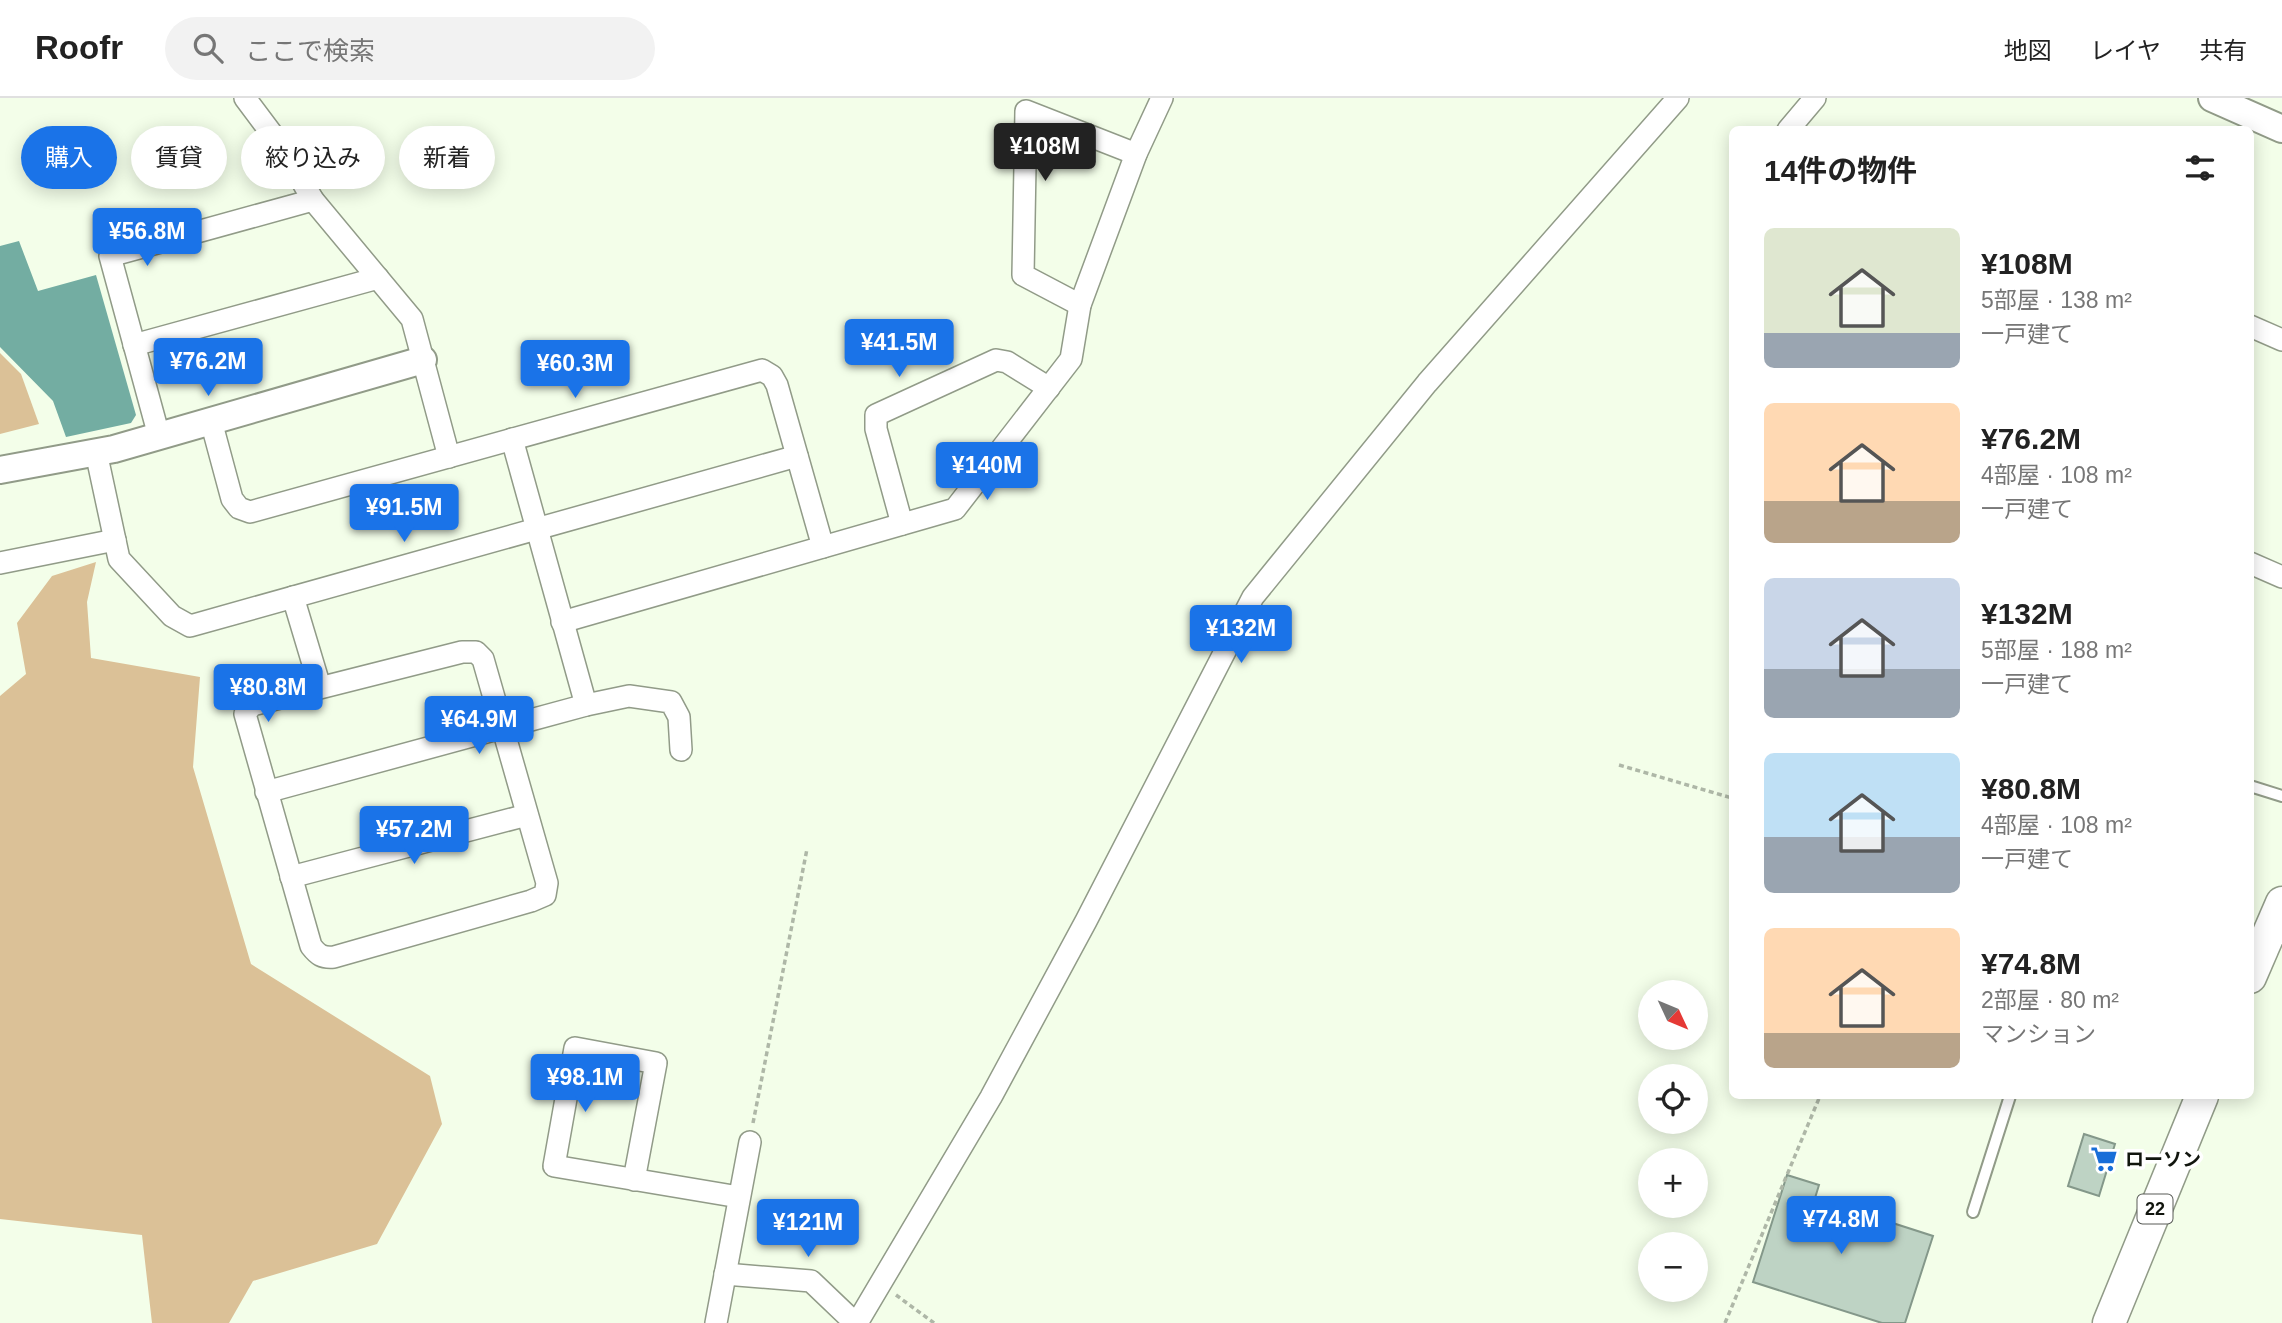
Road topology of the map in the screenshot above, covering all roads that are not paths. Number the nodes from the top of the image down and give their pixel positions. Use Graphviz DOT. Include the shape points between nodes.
graph roads {
  1 [pos="245,98"];
  2 [pos="1162,98"];
  3 [pos="1678,98"];
  4 [pos="1815,98"];
  5 [pos="2213,98"];
  6 [pos="1791,126"];
  7 [pos="2282,129"];
  8 [pos="1136,154"];
  9 [pos="313,200"];
  10 [pos="378,278"];
  11 [pos="1080,305"];
  12 [pos="2254,328"];
  13 [pos="2282,340"];
  14 [pos="134,345"];
  15 [pos="424,360"];
  16 [pos="1049,388"];
  17 [pos="211,421"];
  18 [pos="159,436"];
  19 [pos="512,439"];
  20 [pos="96,452"];
  21 [pos="797,456"];
  22 [pos="449,457"];
  23 [pos="0,470"];
  24 [pos="902,524"];
  25 [pos="537,529"];
  26 [pos="115,540"];
  27 [pos="823,547"];
  28 [pos="0,563"];
  29 [pos="2254,565"];
  30 [pos="2282,577"];
  31 [pos="293,597"];
  32 [pos="562,622"];
  33 [pos="320,687"];
  34 [pos="586,705"];
  35 [pos="503,728"];
  36 [pos="681,750"];
  37 [pos="2254,787"];
  38 [pos="266,792"];
  39 [pos="2282,796"];
  40 [pos="527,815"];
  41 [pos="291,877"];
  42 [pos="2282,903"];
  43 [pos="2254,963"];
  44 [pos="2009,1099"];
  45 [pos="2201,1099"];
  46 [pos="750,1142"];
  47 [pos="634,1180"];
  48 [pos="739,1197"];
  49 [pos="1973,1212"];
  50 [pos="725,1273"];
  51 [pos="716,1323"];
  52 [pos="856,1323"];
  53 [pos="2109,1323"];
  1 -- 9 [label="street" via="284,150"];
  2 -- 8 [label="street"];
  3 -- 52 [label="street" via="1427,383 1253,597 991,1097"];
  4 -- 6 [label="street"];
  5 -- 7 [label="street"];
  8 -- 11 [label="street"];
  8 -- 11 [label="street" via="1026,111 1023,275"];
  9 -- 10 [label="street"];
  9 -- 14 [label="street" via="110,256"];
  10 -- 14 [label="street"];
  10 -- 15 [label="street" via="412,320"];
  11 -- 16 [label="street" via="1071,359"];
  12 -- 13 [label="street"];
  14 -- 18 [label="street"];
  15 -- 17 [label="street"];
  15 -- 22 [label="street"];
  16 -- 24 [label="street" via="955,509"];
  16 -- 24 [label="street" via="996,360 876,415"];
  17 -- 18 [label="street"];
  17 -- 22 [label="street" via="232,499 250,512"];
  18 -- 20 [label="street"];
  19 -- 21 [label="street" via="762,370 777,385"];
  19 -- 22 [label="street"];
  19 -- 25 [label="street"];
  20 -- 23 [label="street"];
  20 -- 26 [label="street"];
  21 -- 25 [label="street"];
  21 -- 27 [label="street"];
  24 -- 27 [label="street"];
  25 -- 31 [label="street"];
  25 -- 32 [label="street"];
  26 -- 28 [label="street"];
  26 -- 31 [label="street" via="119,559 180,623 190,626"];
  27 -- 32 [label="street"];
  29 -- 30 [label="street"];
  31 -- 33 [label="street"];
  32 -- 34 [label="street"];
  33 -- 35 [label="street" via="475,652 484,659"];
  33 -- 38 [label="street" via="252,705 244,714"];
  34 -- 35 [label="street"];
  34 -- 36 [label="street" via="628,696 671,702 679,717"];
  35 -- 38 [label="street"];
  35 -- 40 [label="street"];
  37 -- 39 [label="lane"];
  38 -- 41 [label="street"];
  40 -- 41 [label="street"];
  40 -- 41 [label="street" via="547,883 545,895 334,957 324,958 311,946"];
  42 -- 43 [label="main road"];
  44 -- 49 [label="lane"];
  45 -- 53 [label="main road, 22"];
  46 -- 48 [label="street"];
  47 -- 47 [label="street" via="554,1166 575,1048 656,1063"];
  47 -- 48 [label="street"];
  48 -- 50 [label="street"];
  50 -- 51 [label="street"];
  50 -- 52 [label="street" via="811,1280"];
}
